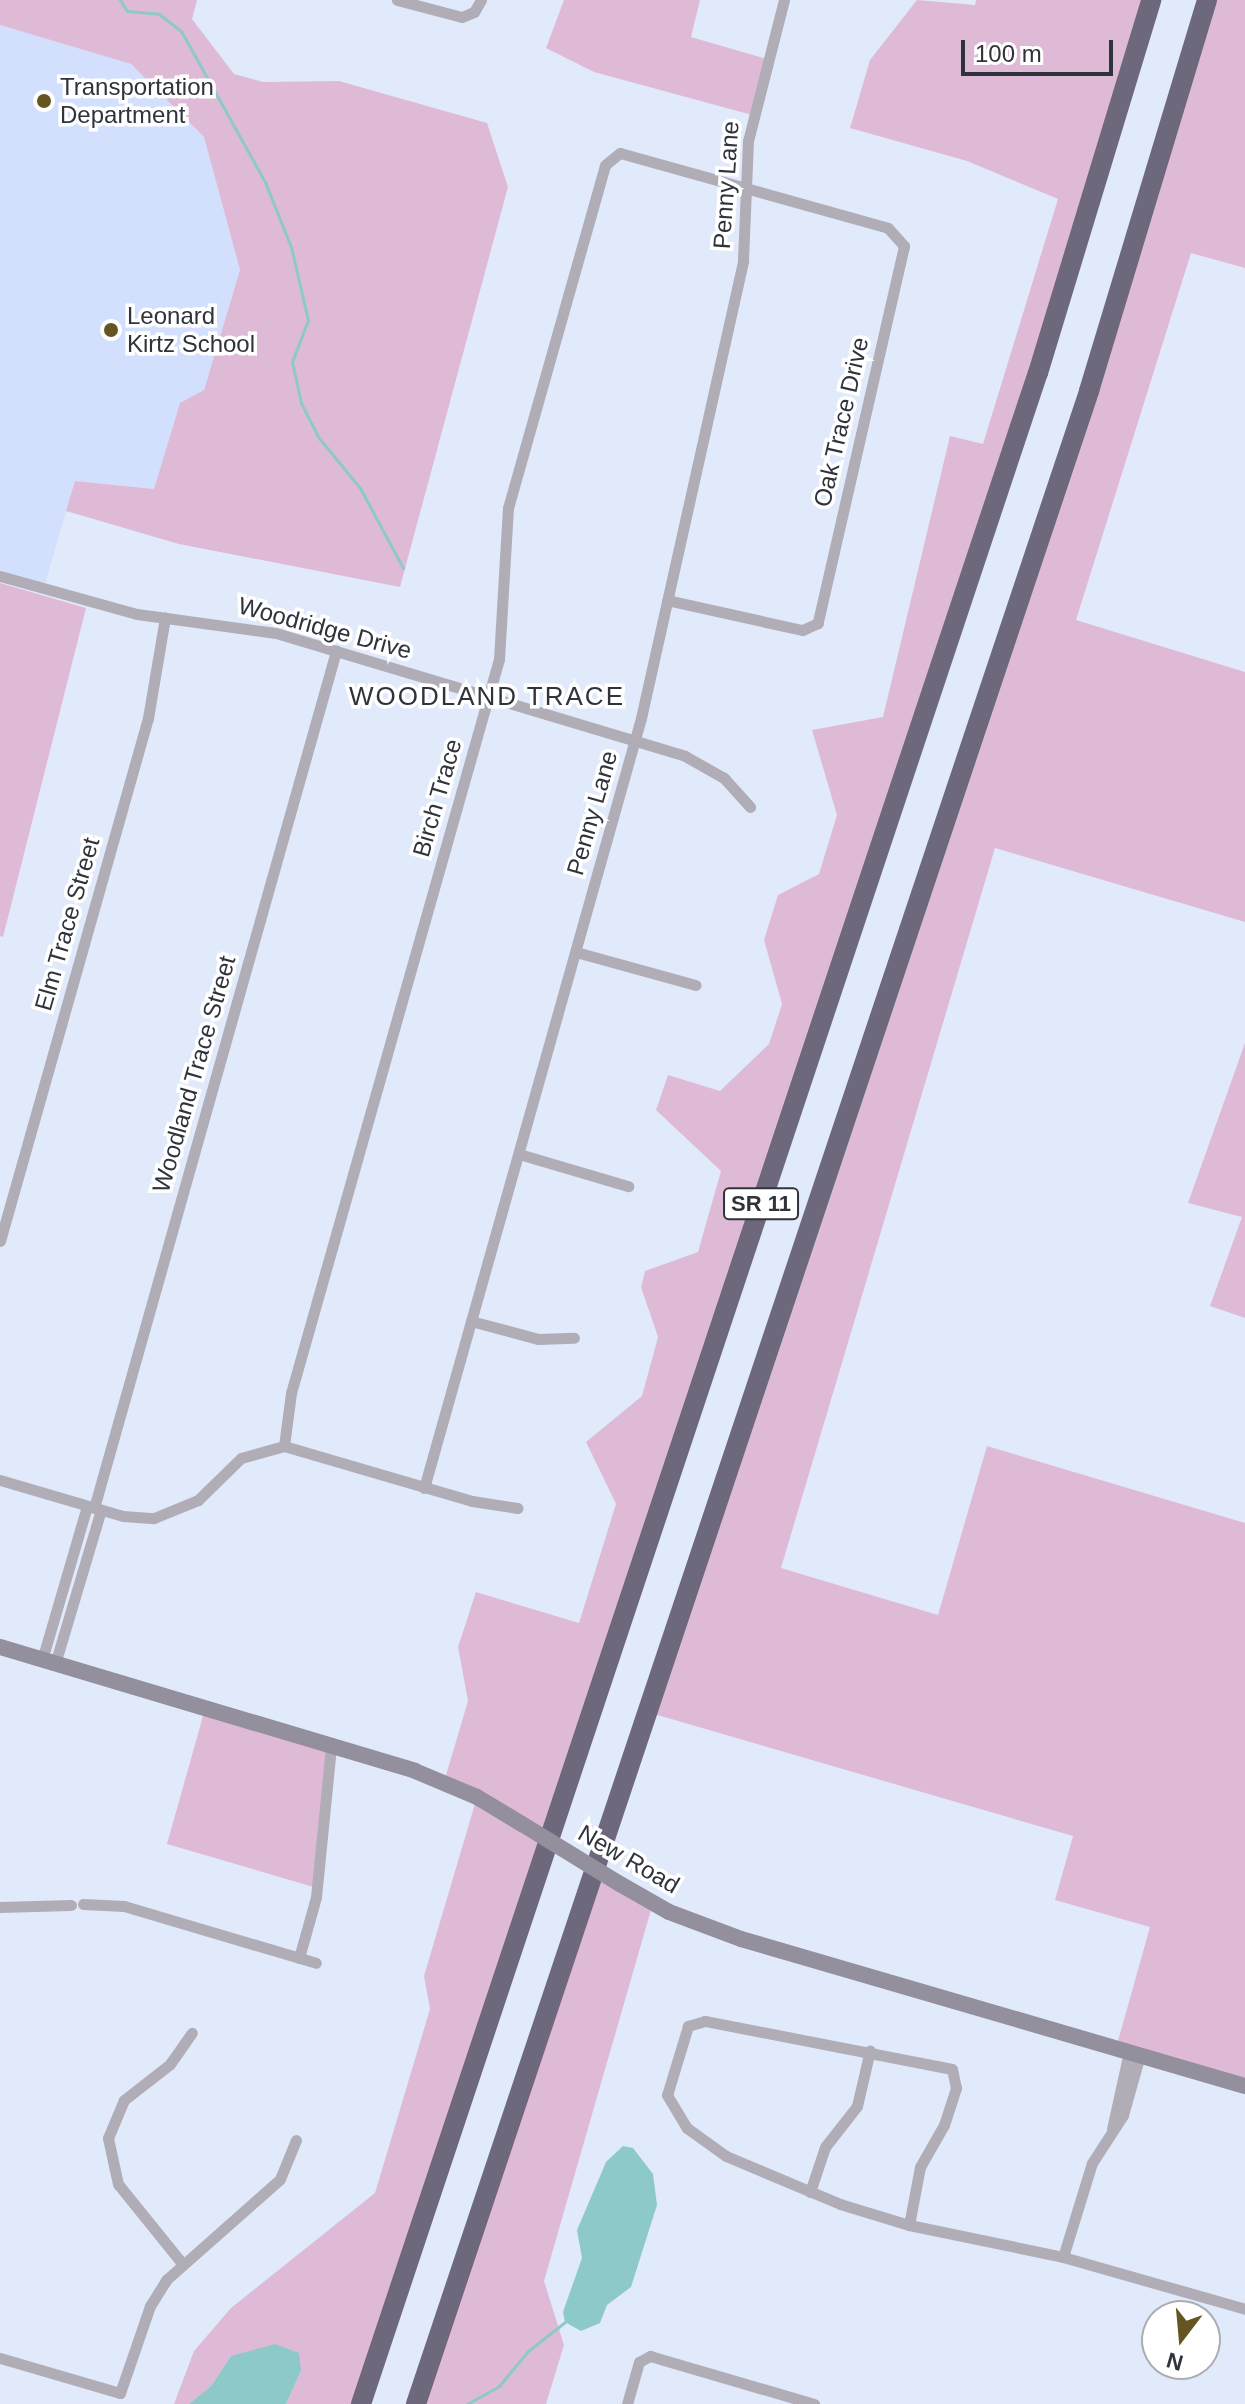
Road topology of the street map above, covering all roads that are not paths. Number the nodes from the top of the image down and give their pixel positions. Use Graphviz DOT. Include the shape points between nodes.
graph roads {
  1 [pos="397,0"];
  2 [pos="481,0"];
  3 [pos="784,0"];
  4 [pos="1151,0"];
  5 [pos="1207,0"];
  6 [pos="747,187"];
  7 [pos="0,576"];
  8 [pos="667,600"];
  9 [pos="165,617"];
  10 [pos="336,651"];
  11 [pos="488,697"];
  12 [pos="635,741"];
  13 [pos="750,807"];
  14 [pos="576,952"];
  15 [pos="696,985"];
  16 [pos="519,1154"];
  17 [pos="628,1186"];
  18 [pos="0,1241"];
  19 [pos="471,1321"];
  20 [pos="574,1338"];
  21 [pos="284,1446"];
  22 [pos="0,1480"];
  23 [pos="424,1488"];
  24 [pos="94,1508"];
  25 [pos="517,1508"];
  26 [pos="0,1647"];
  27 [pos="48,1662"];
  28 [pos="331,1746"];
  29 [pos="0,1907"];
  30 [pos="299,1958"];
  31 [pos="316,1963"];
  32 [pos="192,2033"];
  33 [pos="870,2050"];
  34 [pos="1135,2054"];
  35 [pos="1245,2086"];
  36 [pos="296,2140"];
  37 [pos="810,2192"];
  38 [pos="909,2225"];
  39 [pos="1063,2257"];
  40 [pos="181,2262"];
  41 [pos="1245,2309"];
  42 [pos="0,2358"];
  43 [pos="361,2404"];
  44 [pos="416,2404"];
  45 [pos="627,2404"];
  46 [pos="814,2404"];
  1 -- 2 [label="street" via="457,17 474,12"];
  3 -- 6 [label="street, Penny Lane" via="752,115"];
  4 -- 43 [label="highway, SR 11" via="1043,358"];
  5 -- 44 [label="highway, SR 11" via="1089,391"];
  6 -- 8 [label="street, Penny Lane" via="743,260"];
  6 -- 8 [label="street, Oak Trace Drive" via="893,230 903,241 903,252 818,623 802,630"];
  6 -- 11 [label="street, Birch Trace" via="625,153 613,155 605,165 508,508 503,633"];
  7 -- 9 [label="street, Woodridge Drive" via="107,607"];
  8 -- 12 [label="street, Penny Lane"];
  9 -- 10 [label="street, Woodridge Drive" via="250,627"];
  9 -- 18 [label="street, Elm Trace Street" via="148,718"];
  10 -- 11 [label="street, Woodridge Drive"];
  10 -- 24 [label="street, Woodland Trace Street"];
  11 -- 12 [label="street, Woodridge Drive"];
  11 -- 21 [label="street, Birch Trace" via="291,1393"];
  12 -- 13 [label="street, Woodridge Drive" via="706,765"];
  12 -- 14 [label="street, Penny Lane"];
  14 -- 15 [label="street"];
  14 -- 16 [label="street, Penny Lane"];
  16 -- 17 [label="street"];
  16 -- 19 [label="street, Penny Lane"];
  19 -- 20 [label="street" via="538,1339"];
  19 -- 23 [label="street, Penny Lane"];
  21 -- 23 [label="street"];
  21 -- 24 [label="street" via="241,1458 198,1500 171,1514 136,1518"];
  22 -- 24 [label="street"];
  23 -- 25 [label="street"];
  24 -- 27 [label="street, Woodland Trace Street"];
  26 -- 27 [label="street, New Road"];
  27 -- 28 [label="street, New Road"];
  28 -- 30 [label="street" via="316,1897"];
  28 -- 34 [label="street, New Road, bridge" via="437,1779 620,1884 713,1930"];
  29 -- 30 [label="street" via="124,1906"];
  30 -- 31 [label="street"];
  32 -- 40 [label="street" via="170,2064 124,2100 108,2138 118,2184"];
  33 -- 37 [label="street" via="857,2106 825,2147"];
  33 -- 37 [label="street" via="695,2020 681,2040 667,2095 671,2110 726,2156"];
  33 -- 38 [label="street" via="945,2064 955,2072 944,2125 914,2183"];
  34 -- 35 [label="street, New Road"];
  34 -- 39 [label="street" via="1112,2130 1092,2163"];
  36 -- 40 [label="street" via="280,2179"];
  37 -- 38 [label="street"];
  38 -- 39 [label="street"];
  39 -- 41 [label="street"];
  40 -- 42 [label="street" via="150,2306 120,2393"];
  45 -- 46 [label="street" via="644,2359 655,2357"];
}
